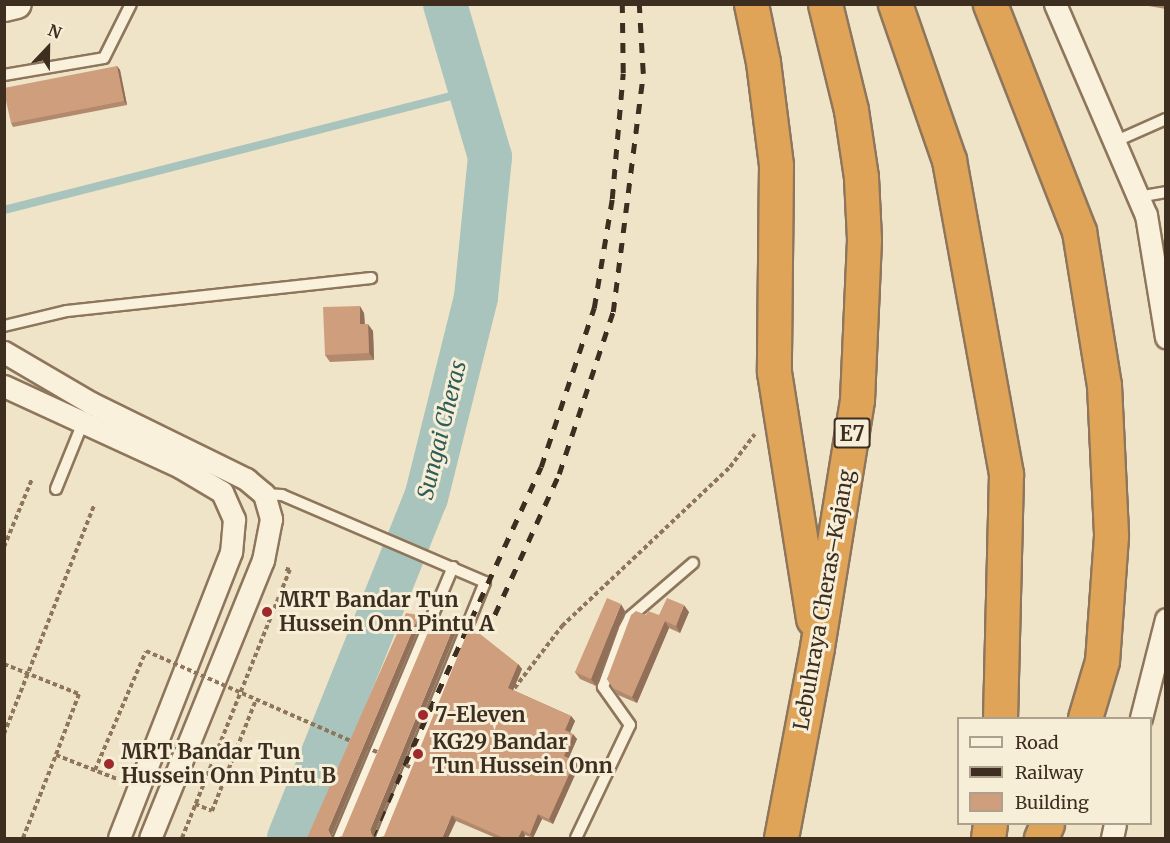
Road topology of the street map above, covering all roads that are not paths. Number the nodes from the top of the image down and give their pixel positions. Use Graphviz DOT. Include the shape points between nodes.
graph roads {
  1 [pos="17,4"];
  2 [pos="130,4"];
  3 [pos="734,4"];
  4 [pos="751,4"];
  5 [pos="990,4"];
  6 [pos="1055,4"];
  7 [pos="4,7"];
  8 [pos="897,11"];
  9 [pos="829,19"];
  10 [pos="764,62"];
  11 [pos="4,75"];
  12 [pos="1166,119"];
  13 [pos="1114,142"];
  14 [pos="1166,192"];
  15 [pos="1138,197"];
  16 [pos="371,278"];
  17 [pos="4,326"];
  18 [pos="1166,337"];
  19 [pos="4,352"];
  20 [pos="4,386"];
  21 [pos="91,403"];
  22 [pos="82,425"];
  23 [pos="56,489"];
  24 [pos="264,494"];
  25 [pos="693,563"];
  26 [pos="453,567"];
  27 [pos="1166,619"];
  28 [pos="817,647"];
  29 [pos="1000,717"];
  30 [pos="1085,717"];
  31 [pos="1141,717"];
  32 [pos="119,838"];
  33 [pos="150,838"];
  34 [pos="339,838"];
  35 [pos="381,838"];
  36 [pos="576,838"];
  37 [pos="781,838"];
  1 -- 7 [label="main road"];
  2 -- 11 [label="lane" via="104,58"];
  3 -- 10 [label="highway"];
  4 -- 10 [label="highway"];
  5 -- 30 [label="highway" via="1079,231 1104,385 1111,536 1102,661"];
  6 -- 13 [label="street"];
  8 -- 29 [label="highway" via="948,160 1006,474"];
  9 -- 28 [label="highway, Lebuhraya Cheras–Kajang / E7" via="851,110 861,177 864,239 857,400"];
  10 -- 28 [label="highway" via="776,165 774,372"];
  12 -- 13 [label="lane"];
  13 -- 15 [label="street"];
  14 -- 15 [label="lane"];
  15 -- 18 [label="street" via="1146,215"];
  16 -- 17 [label="lane" via="67,311"];
  19 -- 21 [label="street"];
  20 -- 22 [label="street"];
  21 -- 22 [label="lane"];
  21 -- 24 [label="street" via="246,479"];
  22 -- 23 [label="lane"];
  22 -- 32 [label="street" via="180,467 222,492 234,519 231,552"];
  24 -- 26 [label="lane" via="282,495"];
  24 -- 33 [label="street" via="271,519 263,560"];
  25 -- 36 [label="lane" via="630,617 624,630 603,687 630,725"];
  26 -- 34 [label="lane"];
  26 -- 35 [label="lane" via="485,582"];
  27 -- 31 [label="street"];
  28 -- 37 [label="highway, Lebuhraya Cheras–Kajang / E7"];
}
